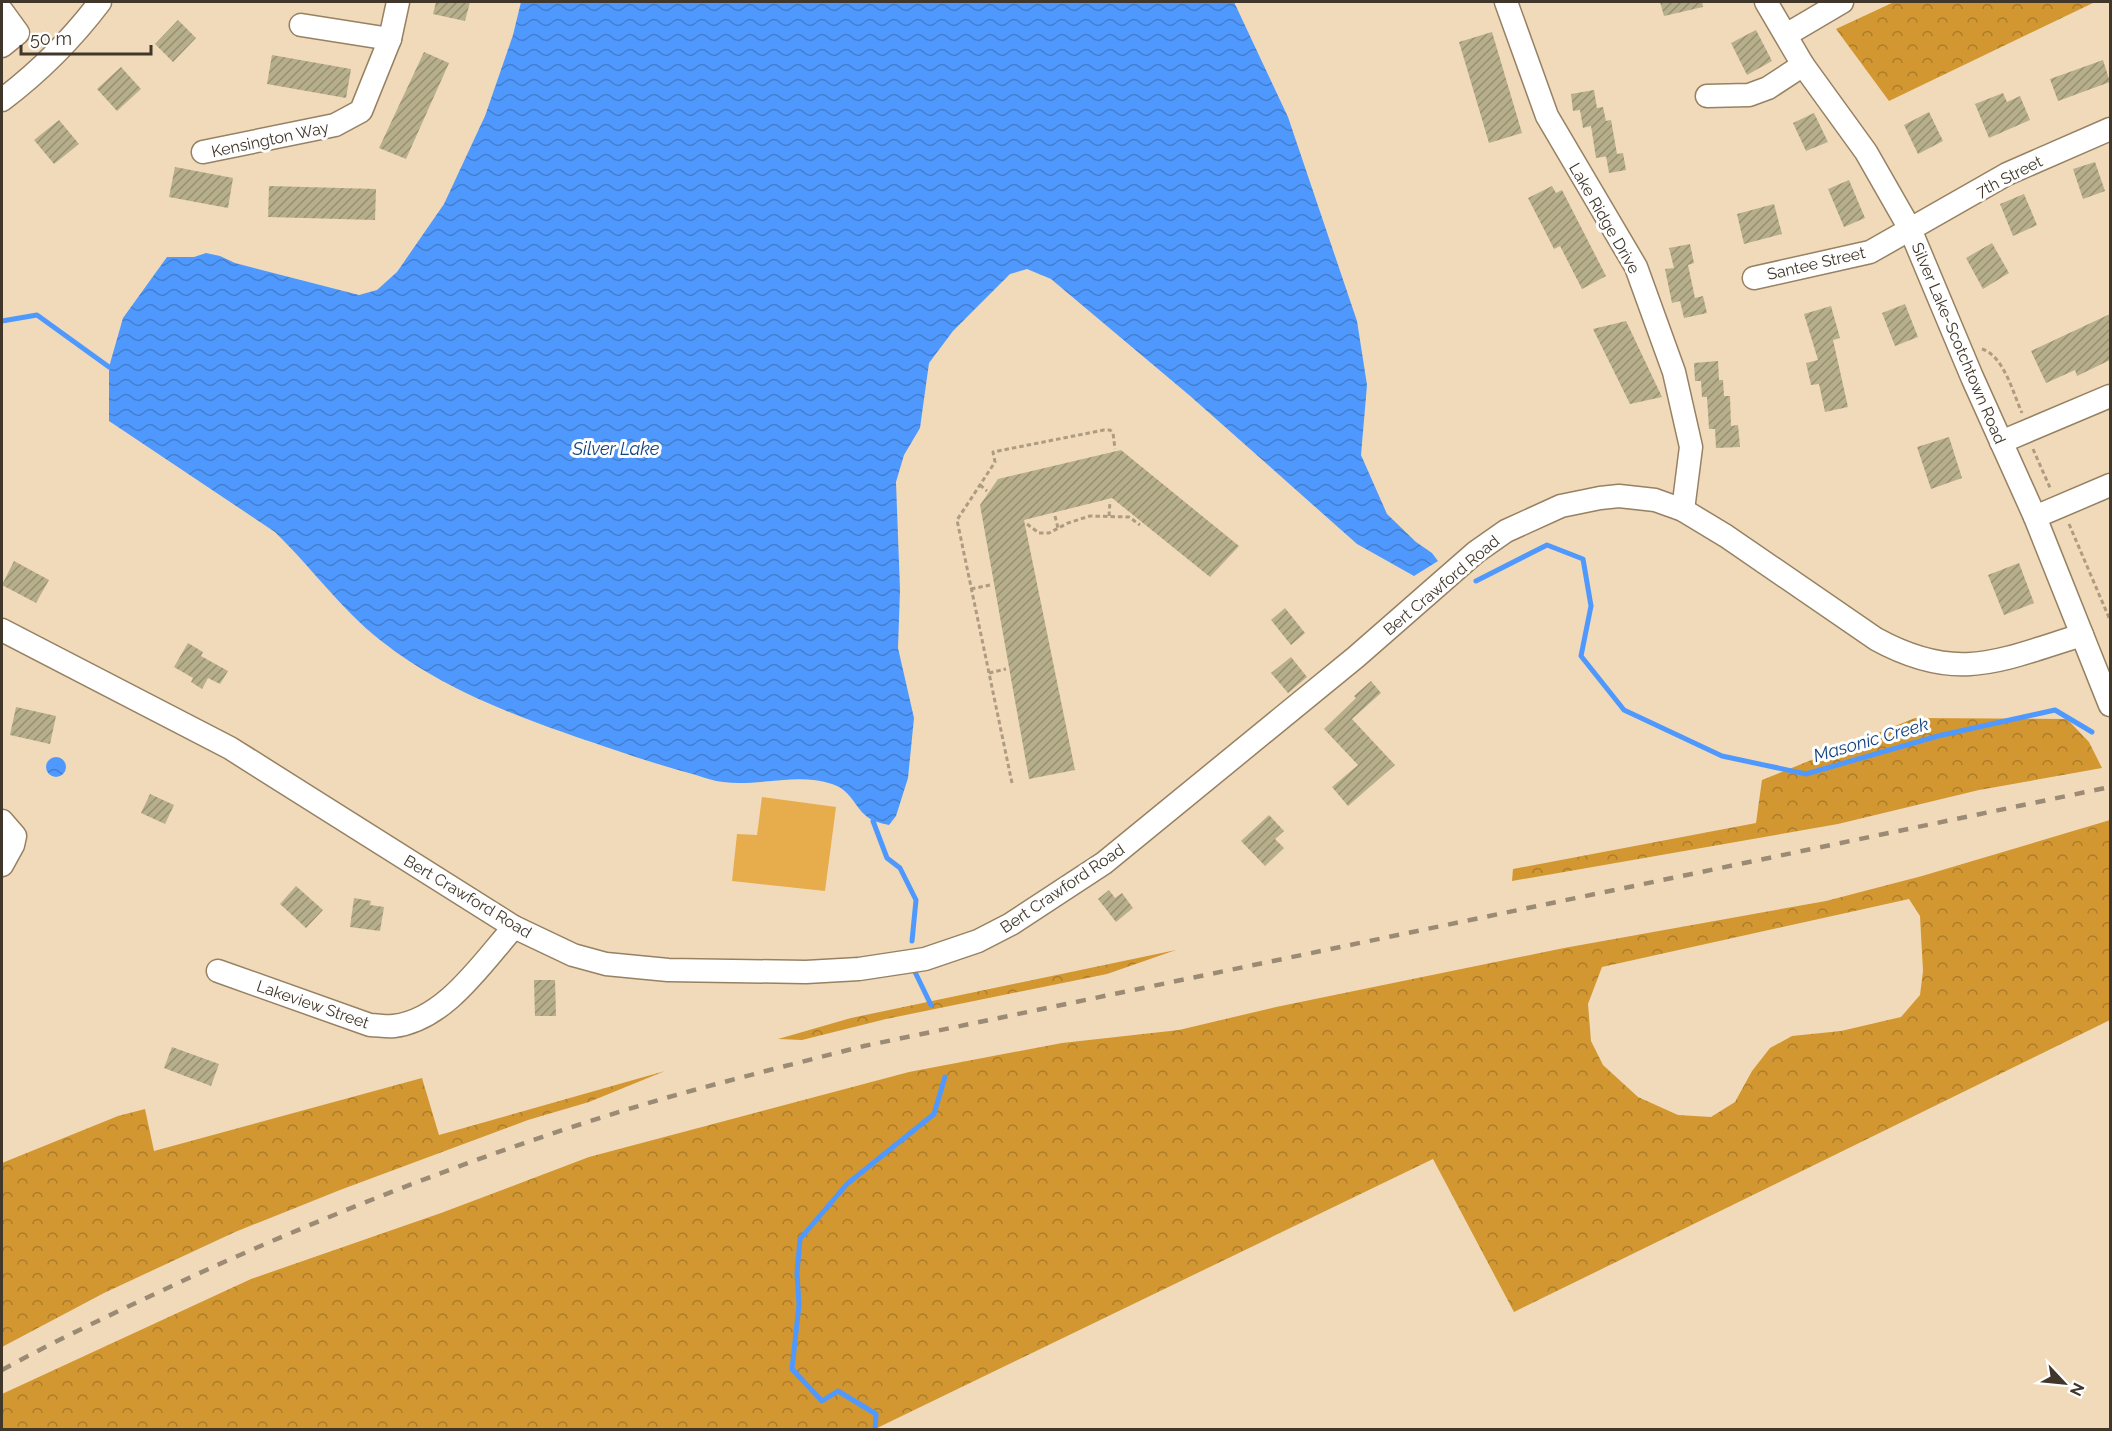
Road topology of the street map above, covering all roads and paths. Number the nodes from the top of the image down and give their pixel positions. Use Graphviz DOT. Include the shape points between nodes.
graph roads {
  1 [pos="100,2"];
  2 [pos="398,2"];
  3 [pos="1506,2"];
  4 [pos="1766,2"];
  5 [pos="1842,2"];
  6 [pos="2,11"];
  7 [pos="301,25"];
  8 [pos="1786,35"];
  9 [pos="390,39"];
  10 [pos="2,46"];
  11 [pos="1803,65"];
  12 [pos="1707,96"];
  13 [pos="2,100"];
  14 [pos="2110,129"];
  15 [pos="203,152"];
  16 [pos="1910,230"];
  17 [pos="1754,278"];
  18 [pos="1981,349"];
  19 [pos="2110,396"];
  20 [pos="2024,417"];
  21 [pos="2029,440"];
  22 [pos="2001,442"];
  23 [pos="1115,449"];
  24 [pos="2110,485"];
  25 [pos="980,486"];
  26 [pos="987,490"];
  27 [pos="2052,491"];
  28 [pos="1110,501"];
  29 [pos="1683,510"];
  30 [pos="1055,516"];
  31 [pos="1108,516"];
  32 [pos="2036,518"];
  33 [pos="1028,524"];
  34 [pos="2069,524"];
  35 [pos="1140,525"];
  36 [pos="1058,528"];
  37 [pos="990,585"];
  38 [pos="971,589"];
  39 [pos="2110,620"];
  40 [pos="2,630"];
  41 [pos="2082,635"];
  42 [pos="1006,669"];
  43 [pos="989,673"];
  44 [pos="2110,705"];
  45 [pos="1012,783"];
  46 [pos="2,821"];
  47 [pos="2,865"];
  48 [pos="514,927"];
  49 [pos="218,971"];
  1 -- 13 [label="street" via="43,66"];
  2 -- 9 [label="street, Kensington Way"];
  3 -- 29 [label="street, Lake Ridge Drive" via="1547,116 1636,267 1674,372 1691,447"];
  4 -- 8 [label="street, Silver Lake-Scotchtown Road"];
  5 -- 8 [label="street"];
  6 -- 10 [label="street" via="18,33"];
  7 -- 9 [label="street"];
  8 -- 11 [label="street, Silver Lake-Scotchtown Road"];
  9 -- 15 [label="street, Kensington Way" via="361,111 335,126"];
  11 -- 12 [label="street" via="1768,88 1749,95"];
  11 -- 16 [label="street, Silver Lake-Scotchtown Road" via="1866,152"];
  14 -- 16 [label="street, 7th Street" via="2007,174"];
  16 -- 17 [label="street, Santee Street" via="1870,252"];
  16 -- 22 [label="street, Silver Lake-Scotchtown Road"];
  18 -- 20 [label="path" via="2001,364"];
  19 -- 22 [label="street"];
  21 -- 27 [label="path"];
  22 -- 32 [label="street, Silver Lake-Scotchtown Road"];
  23 -- 25 [label="path" via="1113,433 1104,430 993,453 995,462"];
  24 -- 32 [label="street"];
  25 -- 26 [label="path"];
  25 -- 38 [label="path" via="957,520"];
  28 -- 31 [label="path"];
  29 -- 41 [label="street, Bert Crawford Road" via="1876,639 1915,657 1950,664 1981,664"];
  29 -- 48 [label="street, Bert Crawford Road" via="1638,497 1600,498 1561,506 1506,531 1104,864 978,942 925,959 860,969 668,970 606,964 573,955"];
  30 -- 36 [label="path"];
  31 -- 35 [label="path" via="1129,517"];
  31 -- 36 [label="path" via="1090,516"];
  32 -- 41 [label="street, Silver Lake-Scotchtown Road"];
  33 -- 36 [label="path" via="1039,532 1049,533"];
  34 -- 39 [label="path"];
  37 -- 38 [label="path"];
  38 -- 43 [label="path"];
  40 -- 48 [label="street, Bert Crawford Road" via="231,748"];
  41 -- 44 [label="street, Silver Lake-Scotchtown Road"];
  42 -- 43 [label="path"];
  43 -- 45 [label="path"];
  46 -- 47 [label="street" via="15,836"];
  48 -- 49 [label="street, Lakeview Street" via="435,1011 393,1026 370,1025"];
}
